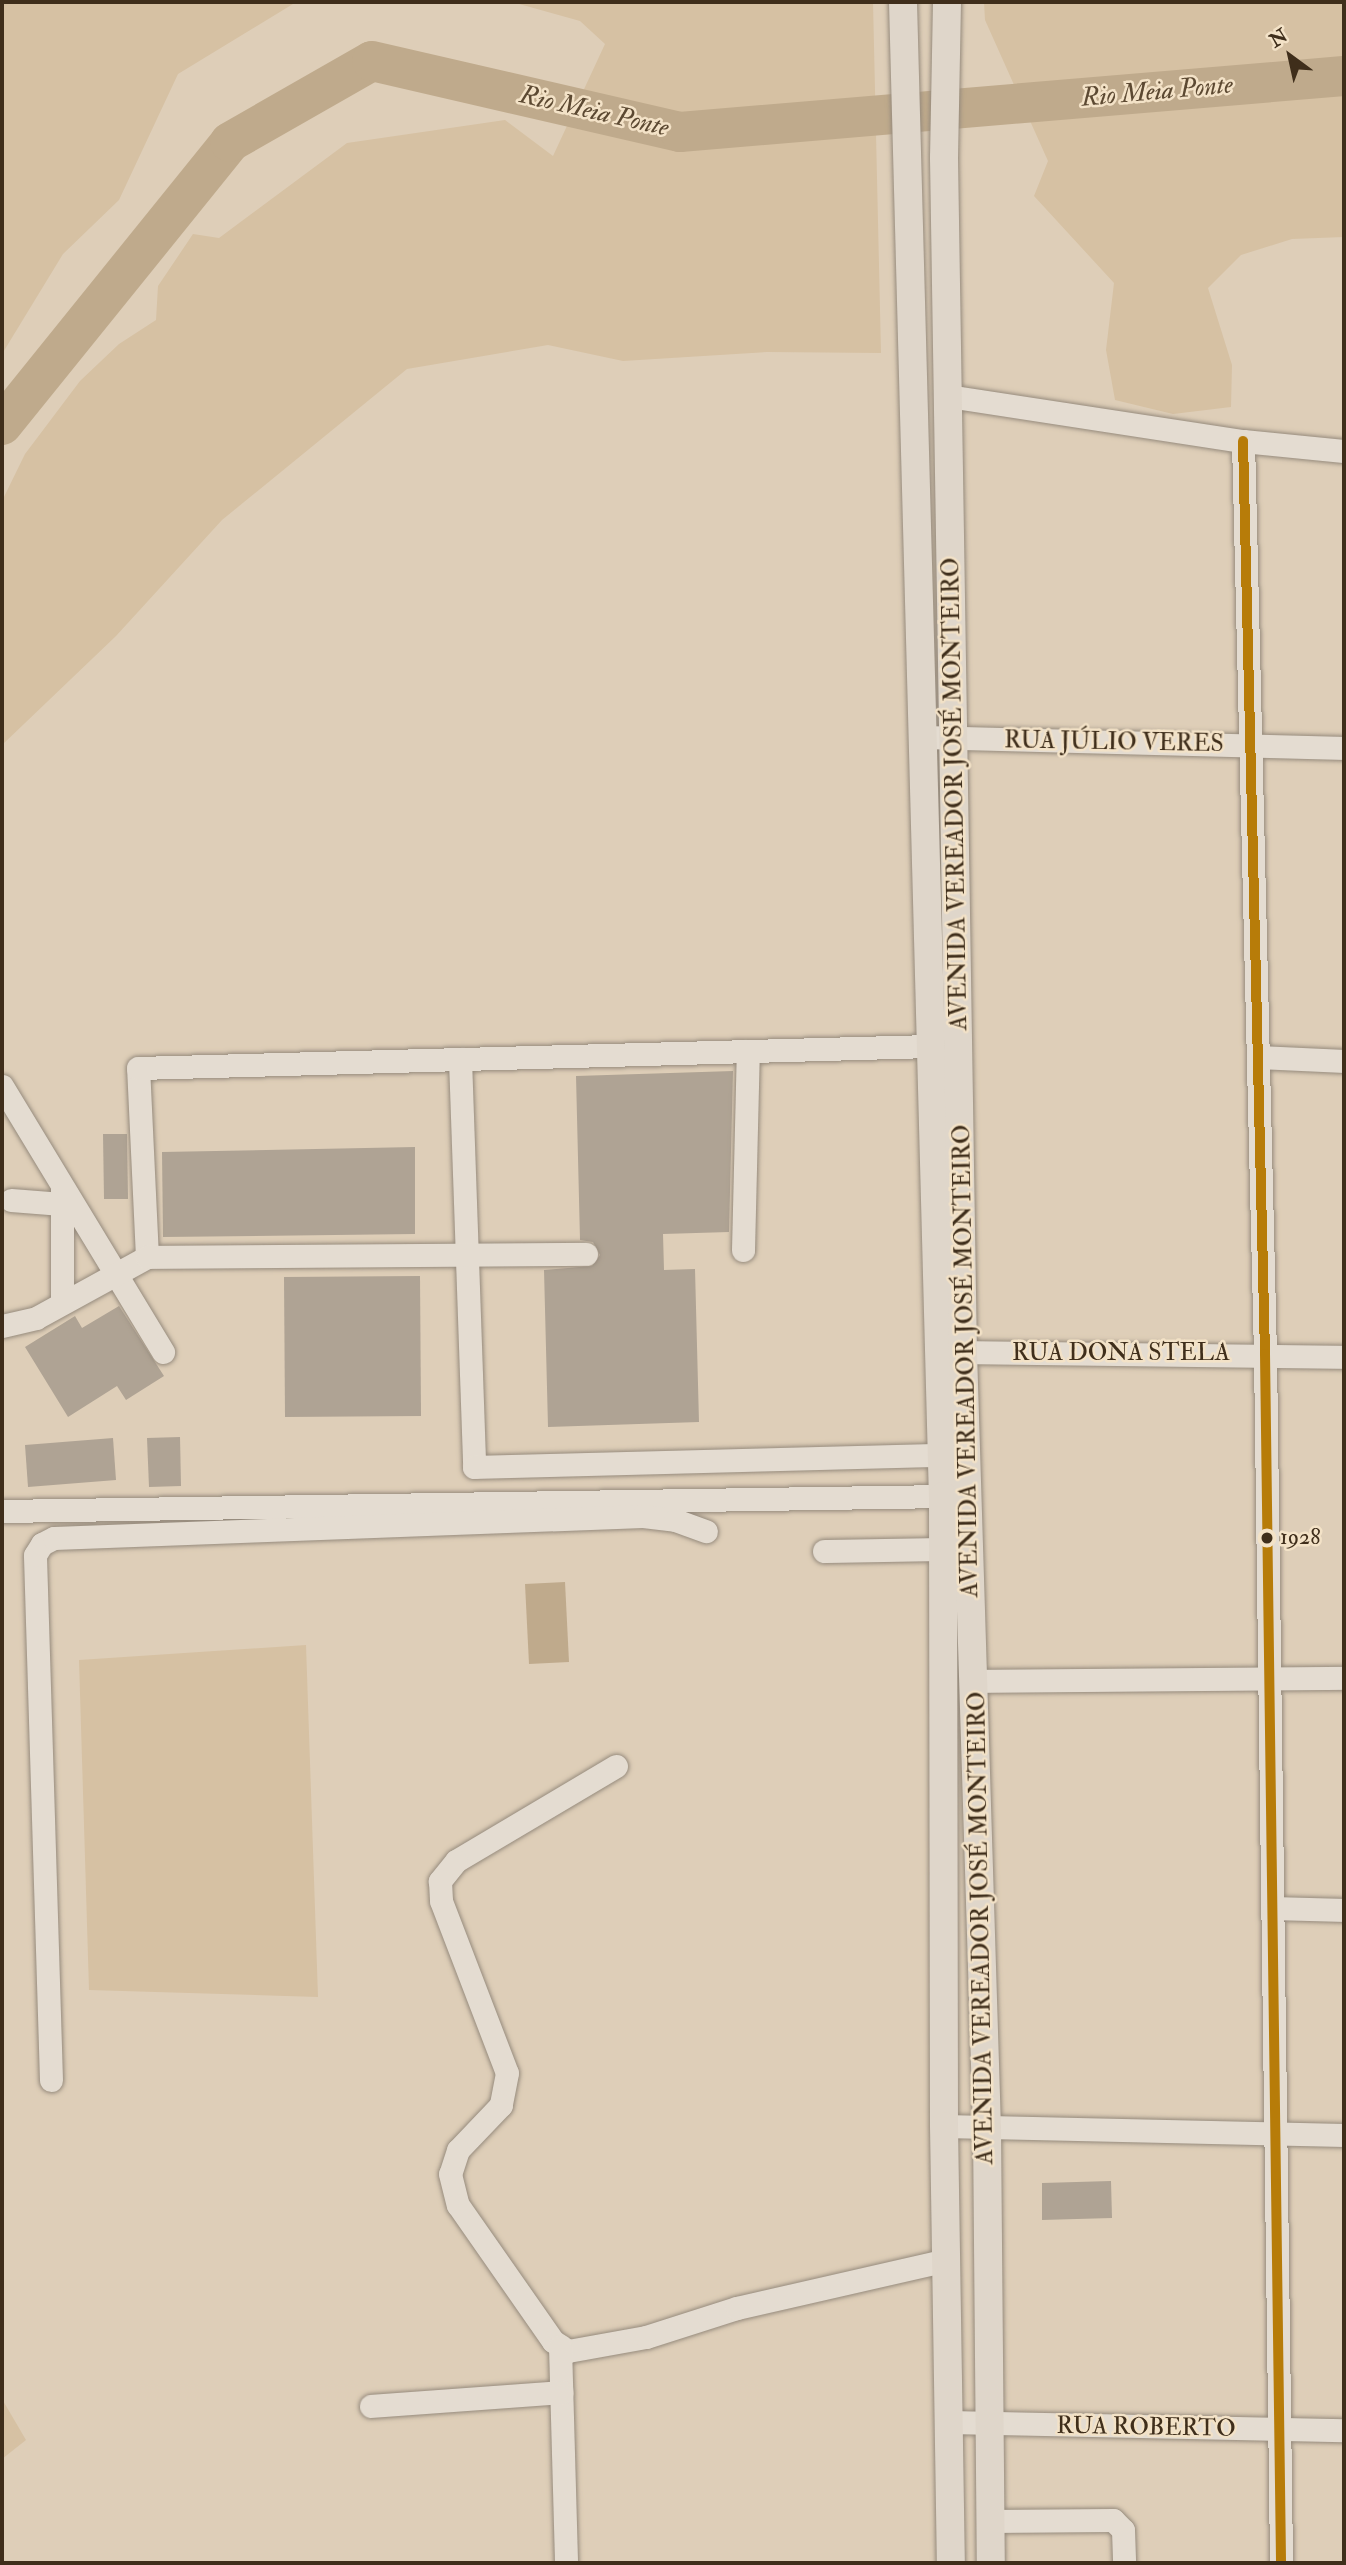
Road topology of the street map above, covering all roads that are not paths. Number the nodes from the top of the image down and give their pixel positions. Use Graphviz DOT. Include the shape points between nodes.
graph roads {
  1 [pos="903,2"];
  2 [pos="947,2"];
  3 [pos="948,396"];
  4 [pos="1243,441"];
  5 [pos="1344,451"];
  6 [pos="926,737"];
  7 [pos="954,738"];
  8 [pos="1251,744"];
  9 [pos="1344,748"];
  10 [pos="932,1046"];
  11 [pos="748,1051"];
  12 [pos="1259,1057"];
  13 [pos="460,1059"];
  14 [pos="1344,1061"];
  15 [pos="2,1086"];
  16 [pos="62,1196"];
  17 [pos="11,1200"];
  18 [pos="743,1250"];
  19 [pos="586,1254"];
  20 [pos="467,1255"];
  21 [pos="148,1257"];
  22 [pos="114,1274"];
  23 [pos="62,1302"];
  24 [pos="2,1326"];
  25 [pos="163,1352"];
  26 [pos="952,1352"];
  27 [pos="1265,1354"];
  28 [pos="1344,1357"];
  29 [pos="942,1455"];
  30 [pos="754,1460"];
  31 [pos="943,1496"];
  32 [pos="756,1499"];
  33 [pos="2,1511"];
  34 [pos="706,1531"];
  35 [pos="944,1549"];
  36 [pos="824,1551"];
  37 [pos="1270,1677"];
  38 [pos="1344,1678"];
  39 [pos="975,1681"];
  40 [pos="615,1766"];
  41 [pos="1274,1908"];
  42 [pos="1344,1910"];
  43 [pos="51,2080"];
  44 [pos="944,2126"];
  45 [pos="986,2128"];
  46 [pos="1278,2134"];
  47 [pos="1344,2135"];
  48 [pos="947,2260"];
  49 [pos="560,2346"];
  50 [pos="561,2392"];
  51 [pos="371,2406"];
  52 [pos="948,2422"];
  53 [pos="989,2426"];
  54 [pos="1282,2429"];
  55 [pos="1344,2430"];
  56 [pos="990,2521"];
  57 [pos="566,2563"];
  58 [pos="951,2563"];
  59 [pos="991,2563"];
  60 [pos="1124,2563"];
  61 [pos="1281,2563"];
  1 -- 6 [label="main road, AVENIDA VEREADOR JOSÉ MONTEIRO"];
  2 -- 3 [label="main road, AVENIDA VEREADOR JOSÉ MONTEIRO"];
  3 -- 4 [label="street"];
  3 -- 7 [label="main road, AVENIDA VEREADOR JOSÉ MONTEIRO"];
  4 -- 5 [label="street"];
  4 -- 8 [label="street"];
  6 -- 7 [label="street, RUA JÚLIO VERES"];
  6 -- 10 [label="main road, AVENIDA VEREADOR JOSÉ MONTEIRO"];
  7 -- 8 [label="street, RUA JÚLIO VERES"];
  7 -- 26 [label="main road, AVENIDA VEREADOR JOSÉ MONTEIRO"];
  8 -- 9 [label="street, RUA JÚLIO VERES"];
  8 -- 12 [label="street"];
  10 -- 11 [label="street"];
  10 -- 26 [label="main road, AVENIDA VEREADOR JOSÉ MONTEIRO"];
  11 -- 13 [label="street"];
  11 -- 18 [label="street"];
  12 -- 14 [label="street"];
  12 -- 27 [label="street"];
  13 -- 20 [label="street"];
  13 -- 21 [label="street" via="138,1069"];
  15 -- 16 [label="street"];
  16 -- 17 [label="street"];
  16 -- 22 [label="street"];
  16 -- 23 [label="street"];
  19 -- 20 [label="street"];
  20 -- 21 [label="street"];
  20 -- 30 [label="street" via="474,1467"];
  21 -- 22 [label="street"];
  22 -- 23 [label="street"];
  22 -- 25 [label="street"];
  23 -- 24 [label="street" via="36,1318"];
  26 -- 27 [label="street, RUA DONA STELA"];
  26 -- 29 [label="main road, AVENIDA VEREADOR JOSÉ MONTEIRO"];
  26 -- 39 [label="main road, AVENIDA VEREADOR JOSÉ MONTEIRO"];
  27 -- 28 [label="street, RUA DONA STELA"];
  27 -- 37 [label="street"];
  29 -- 30 [label="street"];
  29 -- 31 [label="main road, AVENIDA VEREADOR JOSÉ MONTEIRO"];
  30 -- 32 [label="street"];
  31 -- 32 [label="street"];
  31 -- 35 [label="main road, AVENIDA VEREADOR JOSÉ MONTEIRO"];
  32 -- 33 [label="street"];
  34 -- 43 [label="street" via="675,1520 643,1516 54,1538 42,1544 35,1555"];
  35 -- 36 [label="street"];
  35 -- 44 [label="main road, AVENIDA VEREADOR JOSÉ MONTEIRO"];
  37 -- 38 [label="street"];
  37 -- 39 [label="street"];
  37 -- 41 [label="street"];
  39 -- 45 [label="main road, AVENIDA VEREADOR JOSÉ MONTEIRO"];
  40 -- 49 [label="street" via="456,1861 440,1881 441,1901 507,2073 501,2105 458,2150 450,2174 458,2205"];
  41 -- 42 [label="street"];
  41 -- 46 [label="street"];
  44 -- 45 [label="street"];
  44 -- 48 [label="main road, AVENIDA VEREADOR JOSÉ MONTEIRO"];
  45 -- 46 [label="street"];
  45 -- 53 [label="main road, AVENIDA VEREADOR JOSÉ MONTEIRO"];
  46 -- 47 [label="street"];
  46 -- 54 [label="street"];
  48 -- 49 [label="street" via="737,2308 633,2340 568,2351"];
  48 -- 52 [label="main road, AVENIDA VEREADOR JOSÉ MONTEIRO"];
  49 -- 50 [label="street"];
  50 -- 51 [label="street"];
  50 -- 57 [label="street"];
  52 -- 53 [label="street, RUA ROBERTO"];
  52 -- 58 [label="main road, AVENIDA VEREADOR JOSÉ MONTEIRO"];
  53 -- 54 [label="street, RUA ROBERTO"];
  53 -- 56 [label="main road, AVENIDA VEREADOR JOSÉ MONTEIRO"];
  54 -- 55 [label="street, RUA ROBERTO"];
  54 -- 61 [label="street"];
  56 -- 59 [label="main road, AVENIDA VEREADOR JOSÉ MONTEIRO"];
  56 -- 60 [label="street" via="1113,2520 1123,2529"];
}
